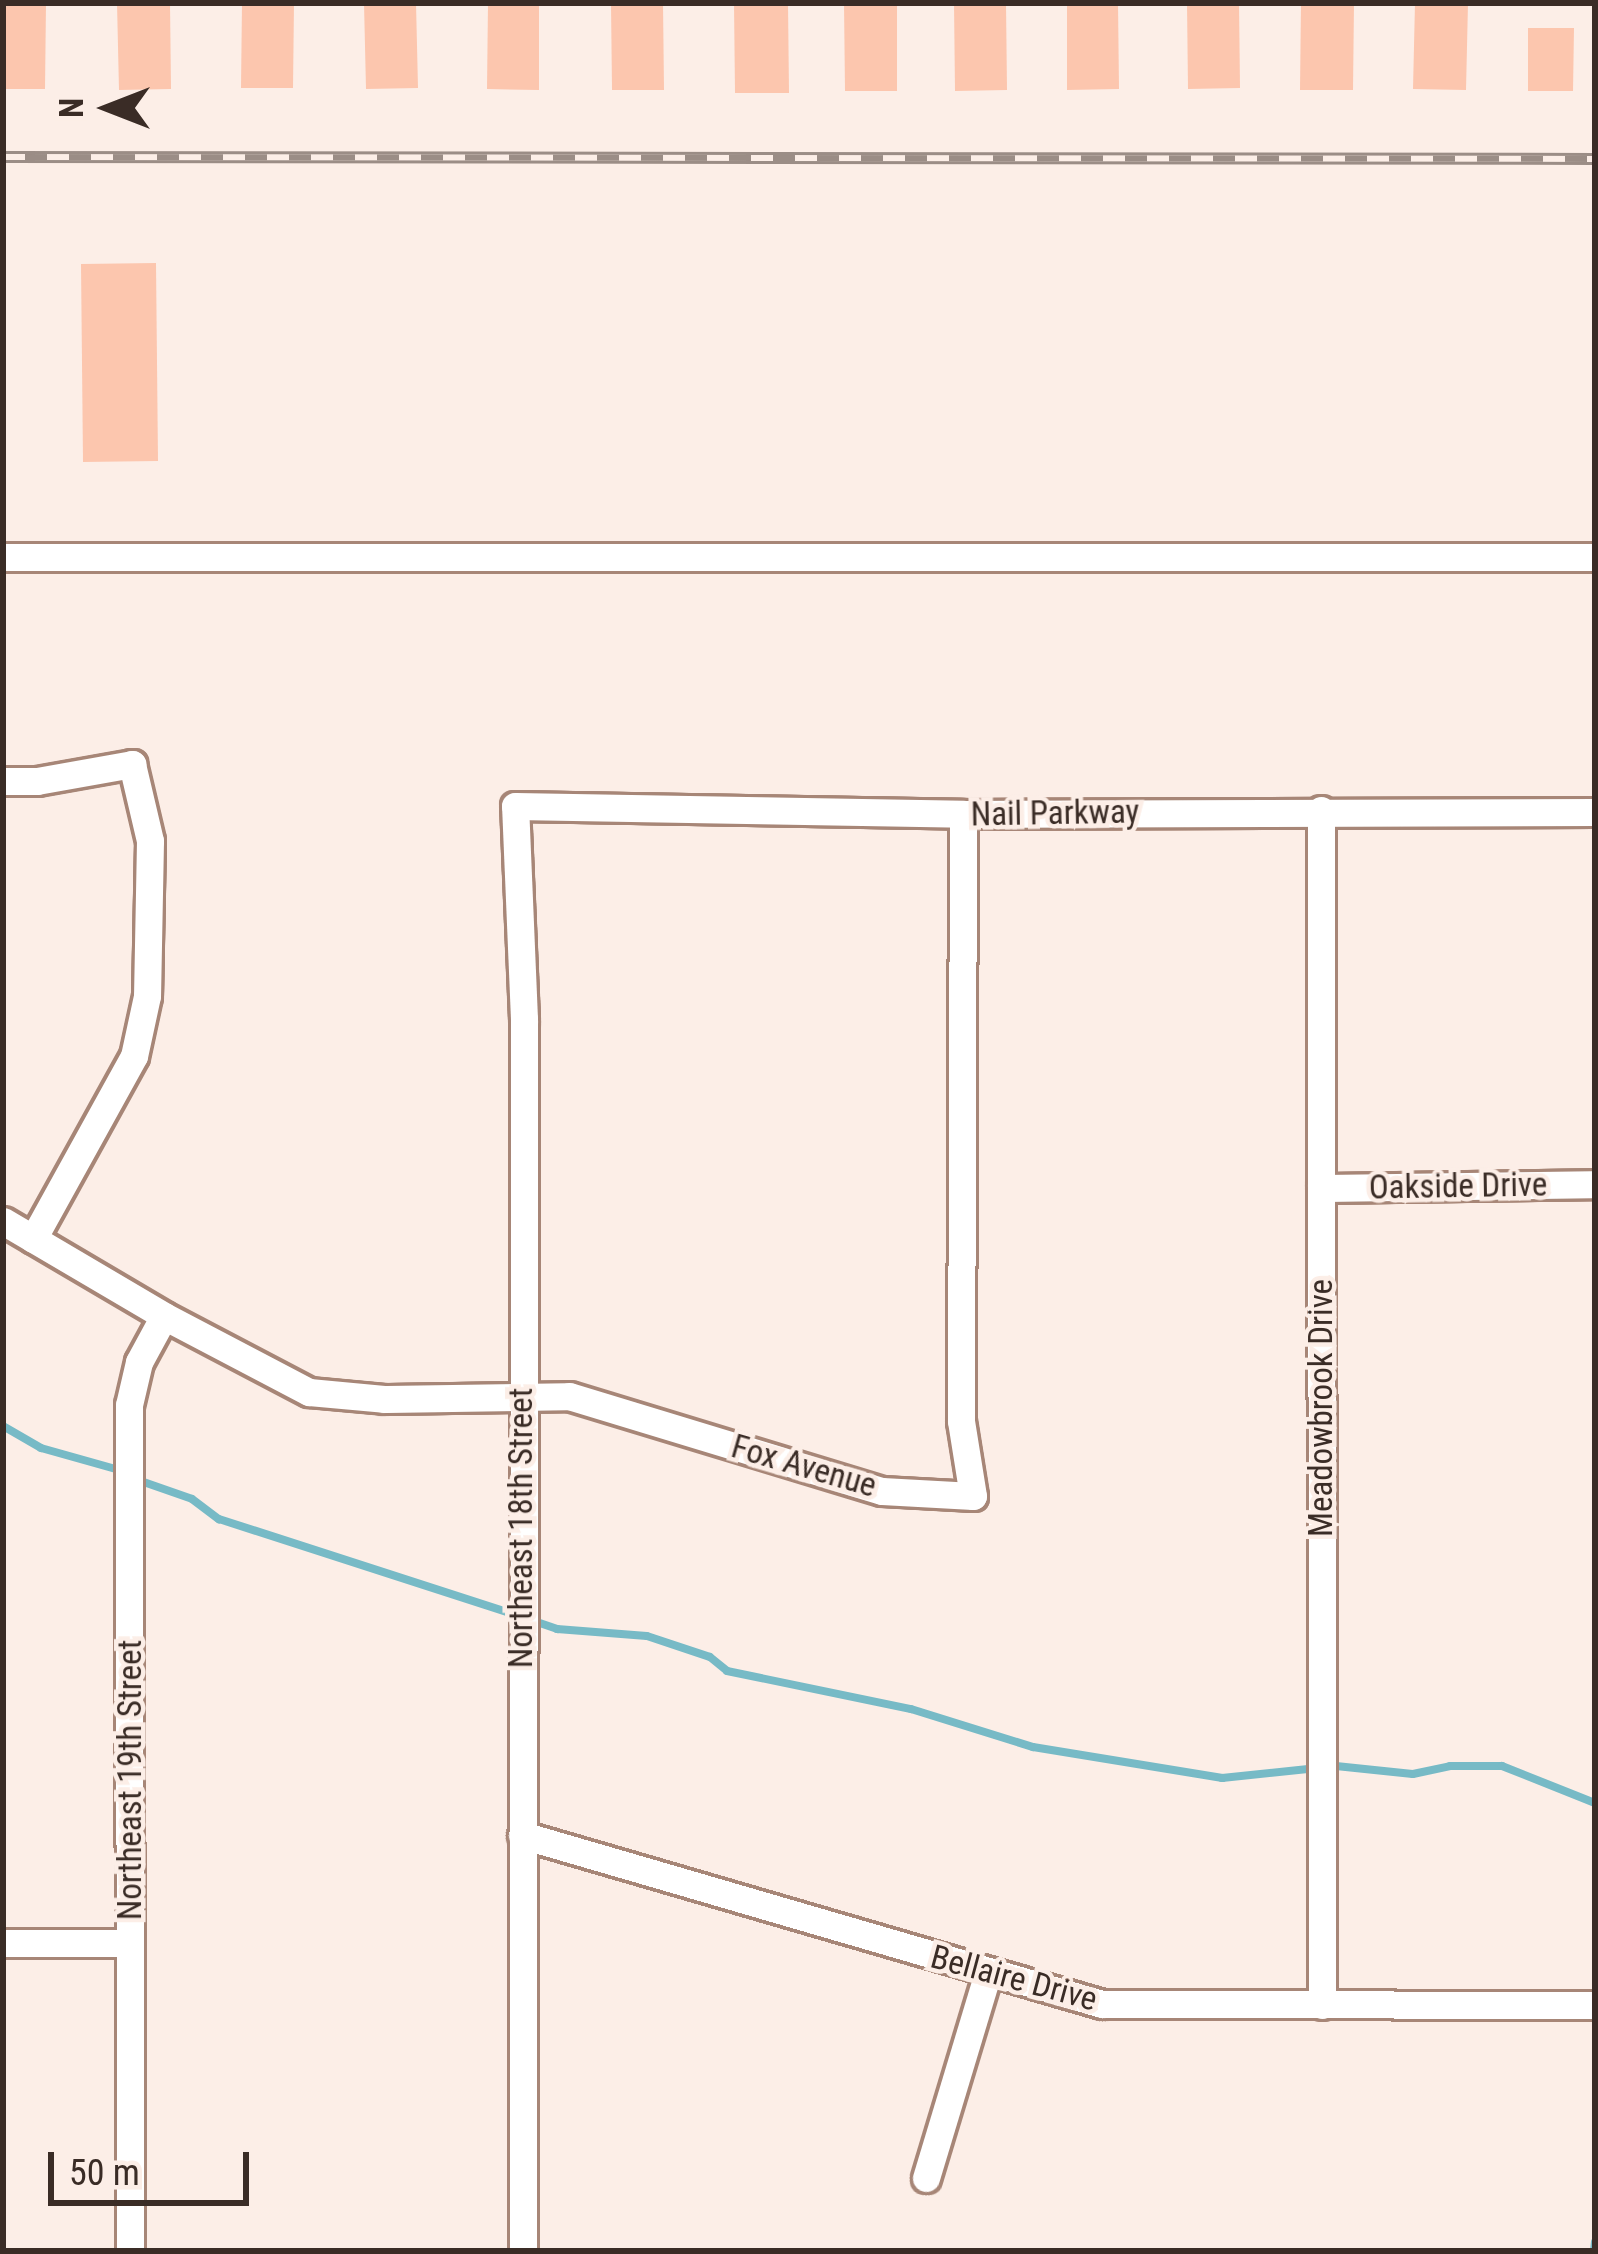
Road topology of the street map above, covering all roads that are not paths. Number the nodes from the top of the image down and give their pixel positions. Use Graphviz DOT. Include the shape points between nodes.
graph roads {
  1 [pos="3,557"];
  2 [pos="1595,557"];
  3 [pos="3,781"];
  4 [pos="515,806"];
  5 [pos="1321,810"];
  6 [pos="1595,812"];
  7 [pos="962,814"];
  8 [pos="1595,1184"];
  9 [pos="1321,1188"];
  10 [pos="3,1221"];
  11 [pos="33,1239"];
  12 [pos="164,1316"];
  13 [pos="521,1395"];
  14 [pos="522,1835"];
  15 [pos="3,1943"];
  16 [pos="130,1943"];
  17 [pos="988,1973"];
  18 [pos="1322,2005"];
  19 [pos="1595,2005"];
  20 [pos="926,2178"];
  21 [pos="130,2251"];
  22 [pos="523,2251"];
  1 -- 2 [label="street"];
  3 -- 11 [label="street" via="132,764 150,841 143,1024 120,1090"];
  4 -- 7 [label="street, Nail Parkway"];
  4 -- 13 [label="street, Northeast 18th Street" via="524,1019"];
  5 -- 6 [label="street, Nail Parkway"];
  5 -- 7 [label="street, Nail Parkway"];
  5 -- 9 [label="street, Meadowbrook Drive"];
  7 -- 13 [label="street, Fox Avenue" via="961,1421 973,1496 882,1491 588,1401"];
  8 -- 9 [label="street, Oakside Drive"];
  9 -- 18 [label="street, Meadowbrook Drive"];
  10 -- 11 [label="street, Fox Avenue"];
  11 -- 12 [label="street, Fox Avenue"];
  12 -- 13 [label="street, Fox Avenue" via="309,1392"];
  12 -- 16 [label="street, Northeast 19th Street" via="131,1385"];
  13 -- 14 [label="street, Northeast 18th Street"];
  14 -- 17 [label="street, Bellaire Drive"];
  14 -- 22 [label="street, Northeast 18th Street"];
  15 -- 16 [label="street"];
  16 -- 21 [label="street, Northeast 19th Street"];
  17 -- 18 [label="street, Bellaire Drive" via="1121,2006"];
  17 -- 20 [label="street"];
  18 -- 19 [label="street, Bellaire Drive"];
}
